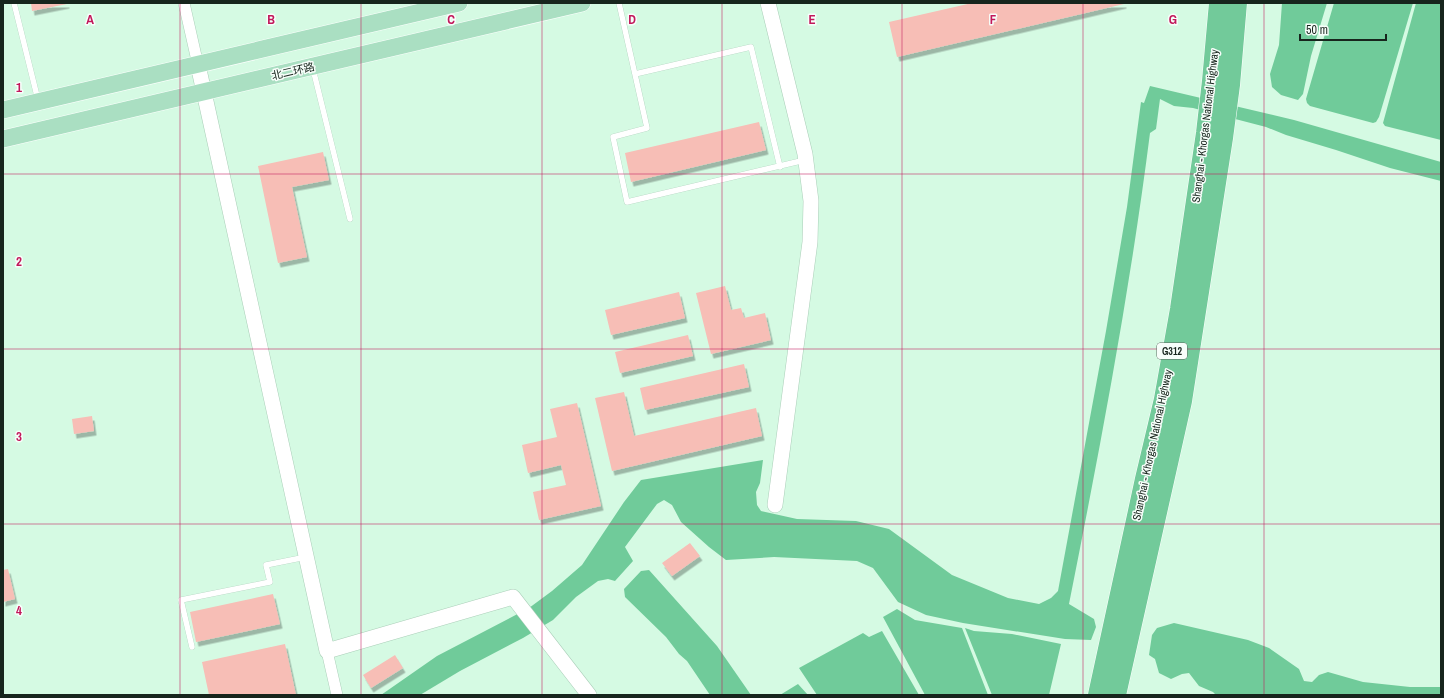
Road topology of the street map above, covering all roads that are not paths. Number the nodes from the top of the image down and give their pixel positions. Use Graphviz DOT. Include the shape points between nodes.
graph roads {
  1 [pos="14,3"];
  2 [pos="184,3"];
  3 [pos="459,3"];
  4 [pos="582,3"];
  5 [pos="619,3"];
  6 [pos="768,3"];
  7 [pos="1219,3"];
  8 [pos="1237,3"];
  9 [pos="198,65"];
  10 [pos="313,67"];
  11 [pos="635,74"];
  12 [pos="204,92"];
  13 [pos="39,102"];
  14 [pos="3,110"];
  15 [pos="3,139"];
  16 [pos="805,160"];
  17 [pos="780,166"];
  18 [pos="350,218"];
  19 [pos="776,506"];
  20 [pos="306,557"];
  21 [pos="192,647"];
  22 [pos="327,651"];
  23 [pos="336,695"];
  24 [pos="588,695"];
  25 [pos="1098,695"];
  26 [pos="1116,695"];
  1 -- 13 [label="lane"];
  2 -- 9 [label="street"];
  3 -- 9 [label="main road"];
  4 -- 10 [label="main road, 北二环路"];
  5 -- 11 [label="lane"];
  6 -- 16 [label="street"];
  7 -- 25 [label="highway, Shanghai - Khorgas National Highway / G312" via="1206,133 1180,309 1164,399"];
  8 -- 26 [label="highway, Shanghai - Khorgas National Highway / G312" via="1223,138 1182,401"];
  9 -- 12 [label="street"];
  9 -- 13 [label="main road"];
  10 -- 12 [label="main road, 北二环路"];
  10 -- 18 [label="lane"];
  11 -- 17 [label="lane" via="751,47"];
  11 -- 17 [label="lane" via="648,128 613,137 627,202"];
  12 -- 15 [label="main road, 北二环路"];
  12 -- 20 [label="street"];
  13 -- 14 [label="main road"];
  16 -- 17 [label="lane"];
  16 -- 19 [label="street" via="811,202 810,242"];
  20 -- 21 [label="lane" via="266,565 270,582 181,600"];
  20 -- 22 [label="street"];
  22 -- 23 [label="street"];
  22 -- 24 [label="street" via="513,597"];
}
